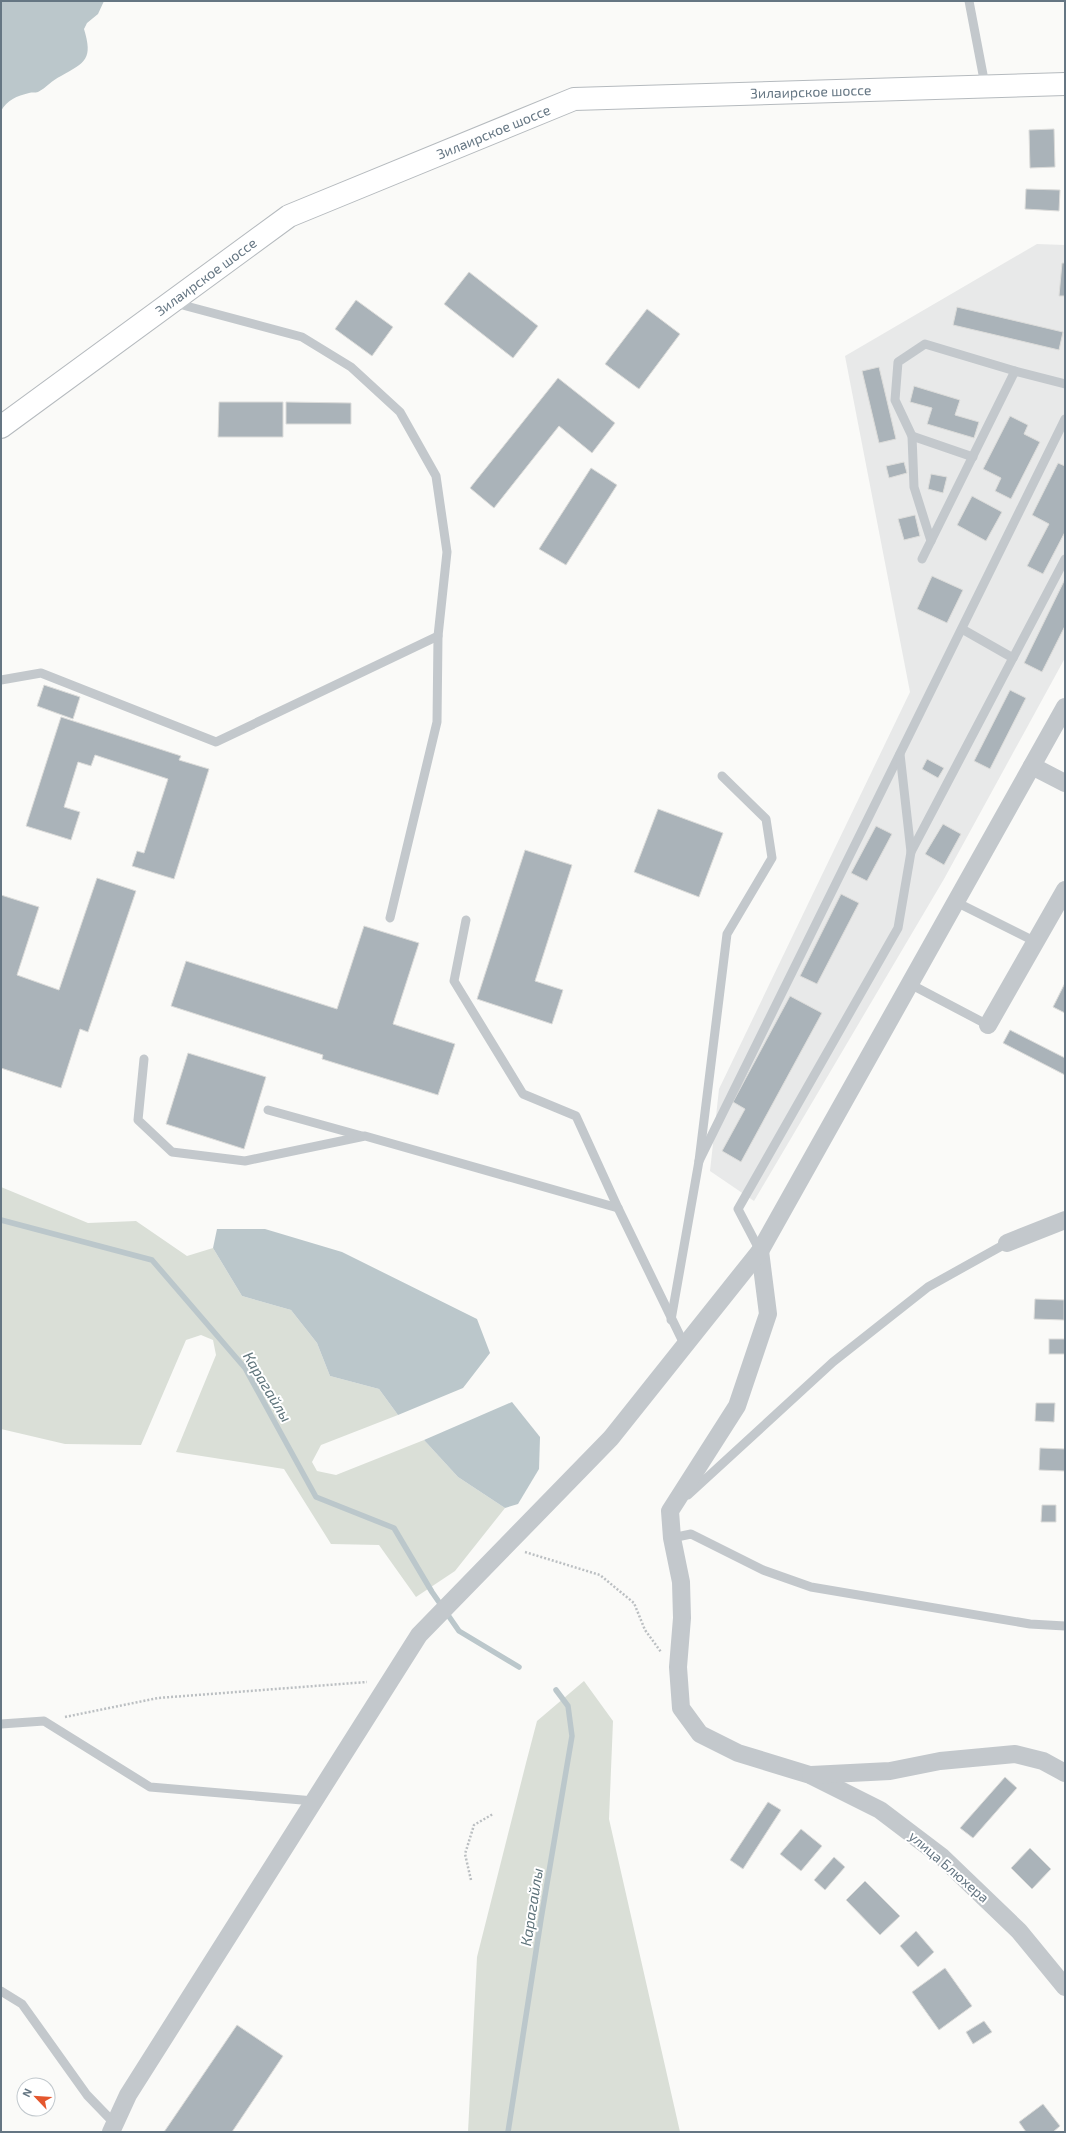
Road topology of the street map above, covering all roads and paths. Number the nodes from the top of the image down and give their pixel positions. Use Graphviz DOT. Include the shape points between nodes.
graph roads {
  1 [pos="969,1"];
  2 [pos="1065,84"];
  3 [pos="985,85"];
  4 [pos="172,302"];
  5 [pos="1015,371"];
  6 [pos="1065,384"];
  7 [pos="1065,419"];
  8 [pos="1,427"];
  9 [pos="912,436"];
  10 [pos="972,457"];
  11 [pos="931,541"];
  12 [pos="922,559"];
  13 [pos="1065,559"];
  14 [pos="962,629"];
  15 [pos="438,636"];
  16 [pos="1013,658"];
  17 [pos="1,680"];
  18 [pos="1065,707"];
  19 [pos="900,753"];
  20 [pos="1032,766"];
  21 [pos="722,776"];
  22 [pos="1065,783"];
  23 [pos="911,852"];
  24 [pos="1065,890"];
  25 [pos="956,902"];
  26 [pos="390,918"];
  27 [pos="466,920"];
  28 [pos="1036,942"];
  29 [pos="910,984"];
  30 [pos="988,1026"];
  31 [pos="144,1059"];
  32 [pos="268,1110"];
  33 [pos="365,1136"];
  34 [pos="698,1161"];
  35 [pos="618,1208"];
  36 [pos="1065,1220"];
  37 [pos="1007,1243"];
  38 [pos="760,1251"];
  39 [pos="672,1320"];
  40 [pos="685,1346"];
  41 [pos="670,1511"];
  42 [pos="672,1538"];
  43 [pos="506,1546"];
  44 [pos="1065,1626"];
  45 [pos="679,1678"];
  46 [pos="390,1680"];
  47 [pos="44,1721"];
  48 [pos="1,1724"];
  49 [pos="1065,1773"];
  50 [pos="810,1775"];
  51 [pos="314,1801"];
  52 [pos="493,1814"];
  53 [pos="471,1880"];
  54 [pos="1065,1987"];
  55 [pos="1,1991"];
  56 [pos="113,2128"];
  1 -- 3 [label="lane"];
  2 -- 3 [label="main road, Зилаирское шоссе"];
  3 -- 4 [label="main road, Зилаирское шоссе" via="574,99 289,216"];
  4 -- 8 [label="main road, Зилаирское шоссе"];
  4 -- 15 [label="lane" via="302,337 351,367 400,412 436,476 447,552"];
  5 -- 6 [label="lane"];
  5 -- 9 [label="lane" via="925,344 898,362 895,400"];
  5 -- 10 [label="lane"];
  7 -- 14 [label="lane"];
  9 -- 10 [label="lane"];
  9 -- 11 [label="lane" via="914,486"];
  10 -- 11 [label="lane"];
  11 -- 12 [label="lane"];
  13 -- 16 [label="lane"];
  14 -- 16 [label="lane"];
  14 -- 19 [label="lane"];
  15 -- 17 [label="lane" via="216,742 41,673"];
  15 -- 26 [label="lane" via="437,722"];
  16 -- 23 [label="lane"];
  18 -- 20 [label="street"];
  19 -- 23 [label="lane"];
  19 -- 34 [label="lane"];
  20 -- 22 [label="street"];
  20 -- 25 [label="street"];
  21 -- 34 [label="lane" via="766,819 772,858 727,934"];
  23 -- 38 [label="lane" via="898,928 738,1209"];
  24 -- 28 [label="street"];
  25 -- 28 [label="lane"];
  25 -- 29 [label="street"];
  27 -- 35 [label="lane" via="454,981 523,1094 576,1116"];
  28 -- 30 [label="street"];
  29 -- 30 [label="lane"];
  29 -- 38 [label="street"];
  31 -- 33 [label="lane" via="138,1120 172,1152 245,1161"];
  32 -- 33 [label="lane"];
  33 -- 35 [label="lane"];
  34 -- 39 [label="lane"];
  35 -- 39 [label="lane"];
  36 -- 37 [label="street"];
  37 -- 41 [label="lane" via="928,1287 833,1362"];
  38 -- 40 [label="street"];
  38 -- 41 [label="street" via="768,1314 737,1406"];
  39 -- 40 [label="lane"];
  40 -- 43 [label="street" via="611,1438"];
  41 -- 42 [label="street"];
  42 -- 44 [label="lane" via="691,1534 763,1570 811,1587 1030,1624"];
  42 -- 45 [label="street" via="681,1582"];
  43 -- 45 [label="path" via="600,1575 634,1603 645,1630"];
  43 -- 46 [label="street" via="419,1635"];
  45 -- 50 [label="street" via="680,1708 700,1734 738,1753"];
  46 -- 47 [label="path" via="158,1698"];
  46 -- 51 [label="street"];
  47 -- 48 [label="lane"];
  47 -- 51 [label="lane" via="150,1787"];
  49 -- 50 [label="street" via="1042,1761 1015,1754 940,1761 890,1771"];
  50 -- 54 [label="street, улица Блюхера" via="880,1810 942,1857 1019,1931"];
  51 -- 56 [label="street" via="128,2096"];
  52 -- 53 [label="path" via="474,1825 465,1854"];
  55 -- 56 [label="lane" via="22,2004"];
}
